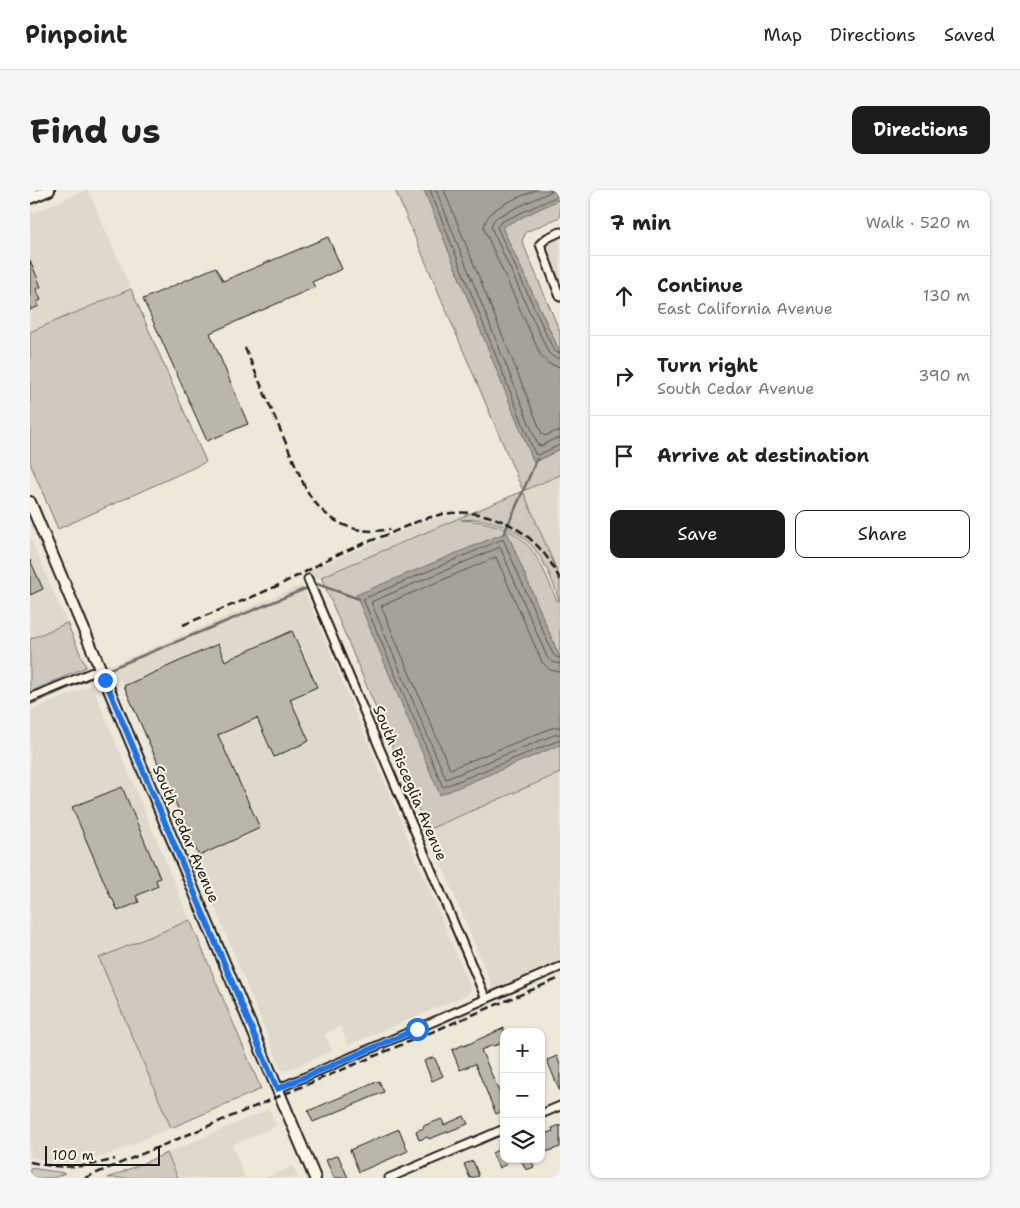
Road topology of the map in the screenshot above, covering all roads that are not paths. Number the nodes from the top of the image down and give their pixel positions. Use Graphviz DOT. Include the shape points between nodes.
graph roads {
  1 [pos="43,191"];
  2 [pos="30,198"];
  3 [pos="560,232"];
  4 [pos="560,297"];
  5 [pos="30,502"];
  6 [pos="308,579"];
  7 [pos="100,668"];
  8 [pos="30,698"];
  9 [pos="560,967"];
  10 [pos="486,998"];
  11 [pos="277,1089"];
  12 [pos="560,1106"];
  13 [pos="545,1112"];
  14 [pos="500,1132"];
  15 [pos="315,1178"];
  16 [pos="389,1178"];
  1 -- 2 [label="main road"];
  3 -- 4 [label="street" via="540,244"];
  5 -- 7 [label="main road, South Cedar Avenue"];
  6 -- 10 [label="street, South Bisceglia Avenue"];
  7 -- 8 [label="street"];
  7 -- 11 [label="main road, South Cedar Avenue"];
  9 -- 10 [label="street"];
  10 -- 11 [label="street"];
  11 -- 15 [label="main road, South Cedar Avenue"];
  12 -- 13 [label="street"];
  14 -- 16 [label="street"];
}
